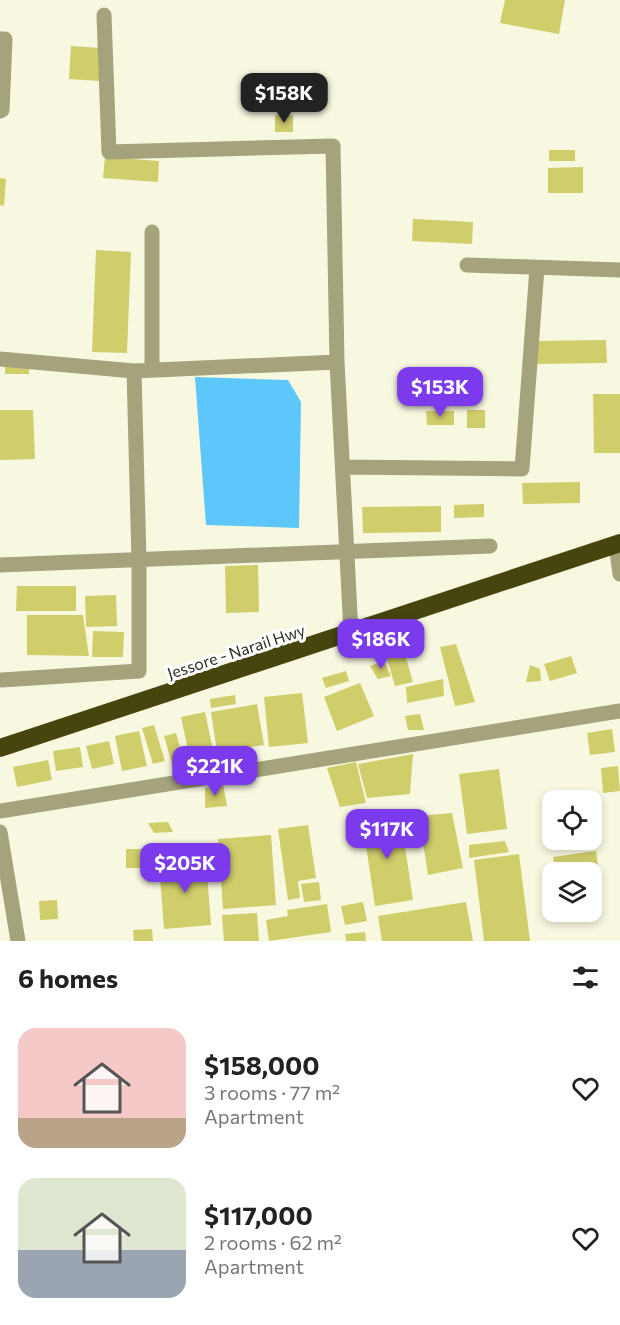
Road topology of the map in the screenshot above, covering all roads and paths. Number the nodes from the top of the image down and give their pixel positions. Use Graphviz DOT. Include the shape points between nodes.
graph roads {
  1 [pos="104,15"];
  2 [pos="0,39"];
  3 [pos="0,111"];
  4 [pos="152,232"];
  5 [pos="467,265"];
  6 [pos="537,268"];
  7 [pos="620,270"];
  8 [pos="0,359"];
  9 [pos="337,362"];
  10 [pos="152,370"];
  11 [pos="134,371"];
  12 [pos="343,466"];
  13 [pos="618,543"];
  14 [pos="490,546"];
  15 [pos="347,552"];
  16 [pos="139,560"];
  17 [pos="0,565"];
  18 [pos="620,574"];
  19 [pos="351,633"];
  20 [pos="2,680"];
  21 [pos="620,711"];
  22 [pos="0,748"];
  23 [pos="0,811"];
  24 [pos="0,832"];
  25 [pos="18,941"];
  1 -- 9 [label="street" via="110,152 333,147"];
  2 -- 3 [label="street" via="5,39"];
  4 -- 10 [label="street"];
  5 -- 6 [label="street"];
  6 -- 7 [label="street"];
  6 -- 12 [label="street" via="522,469"];
  8 -- 11 [label="street"];
  9 -- 10 [label="street"];
  9 -- 12 [label="street"];
  10 -- 11 [label="street"];
  11 -- 16 [label="street"];
  12 -- 15 [label="street"];
  13 -- 18 [label="street"];
  13 -- 19 [label="highway, Jessore - Narail Hwy"];
  14 -- 15 [label="street"];
  15 -- 16 [label="street"];
  15 -- 19 [label="street"];
  16 -- 17 [label="street"];
  16 -- 20 [label="street" via="139,671"];
  19 -- 22 [label="highway, Jessore - Narail Hwy"];
  21 -- 23 [label="street"];
  24 -- 25 [label="street"];
}
